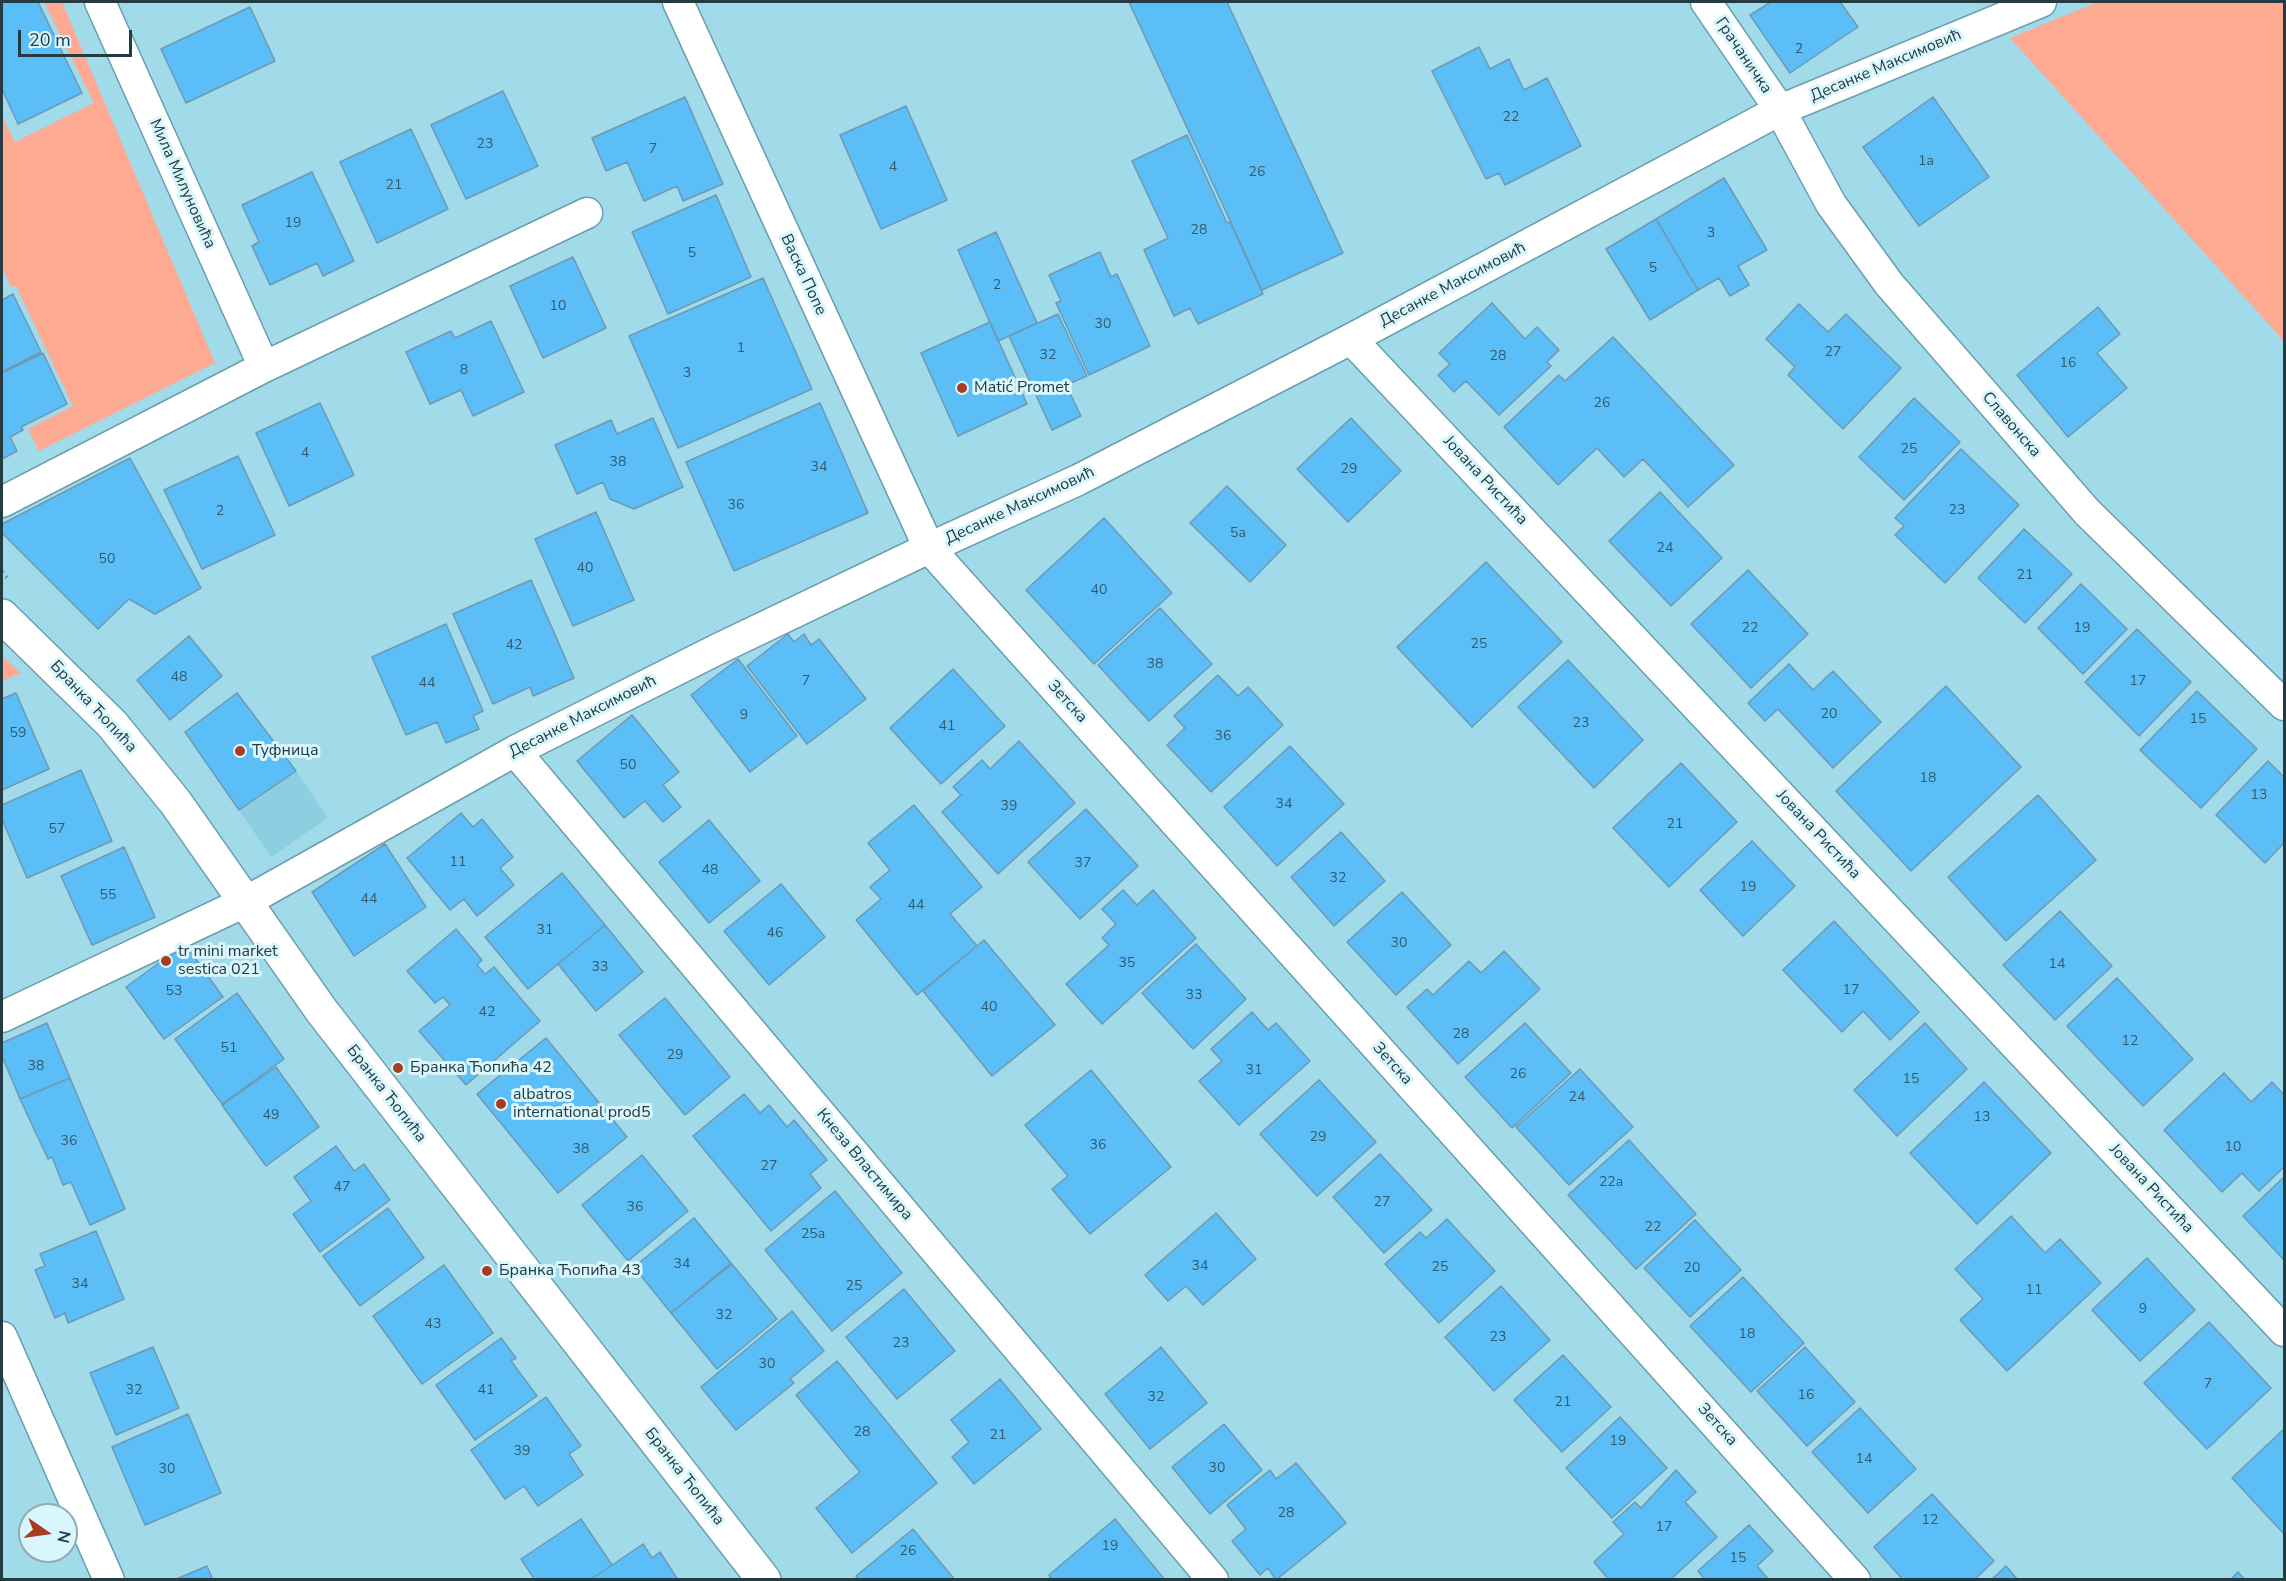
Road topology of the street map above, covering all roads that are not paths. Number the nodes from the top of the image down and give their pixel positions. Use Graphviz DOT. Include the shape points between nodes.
graph roads {
  1 [pos="100,2"];
  2 [pos="678,2"];
  3 [pos="1706,2"];
  4 [pos="2041,2"];
  5 [pos="1780,110"];
  6 [pos="587,213"];
  7 [pos="1351,339"];
  8 [pos="264,368"];
  9 [pos="2,502"];
  10 [pos="928,548"];
  11 [pos="2,616"];
  12 [pos="2284,705"];
  13 [pos="515,751"];
  14 [pos="247,901"];
  15 [pos="2,1017"];
  16 [pos="2284,1331"];
  17 [pos="2,1337"];
  18 [pos="109,1580"];
  19 [pos="764,1580"];
  20 [pos="1213,1580"];
  21 [pos="1855,1580"];
  1 -- 8 [label="street, Мила Милуновића"];
  2 -- 10 [label="street, Васка Попе"];
  3 -- 5 [label="street, Грачаничка"];
  4 -- 5 [label="street, Десанке Максимовић"];
  5 -- 7 [label="street, Десанке Максимовић"];
  5 -- 12 [label="street, Славонска" via="1831,204 1889,284 2087,512"];
  6 -- 8 [label="street"];
  7 -- 10 [label="street, Десанке Максимовић" via="1078,480"];
  7 -- 16 [label="street, Јована Ристића"];
  8 -- 9 [label="street"];
  10 -- 13 [label="street, Десанке Максимовић"];
  10 -- 21 [label="street, Зетска"];
  11 -- 14 [label="street, Бранка Ћопића" via="112,724"];
  13 -- 14 [label="street, Десанке Максимовић"];
  13 -- 20 [label="street, Кнеза Властимира"];
  14 -- 15 [label="street, Десанке Максимовић"];
  14 -- 19 [label="street, Бранка Ћопића" via="321,1010"];
  17 -- 18 [label="street"];
}
